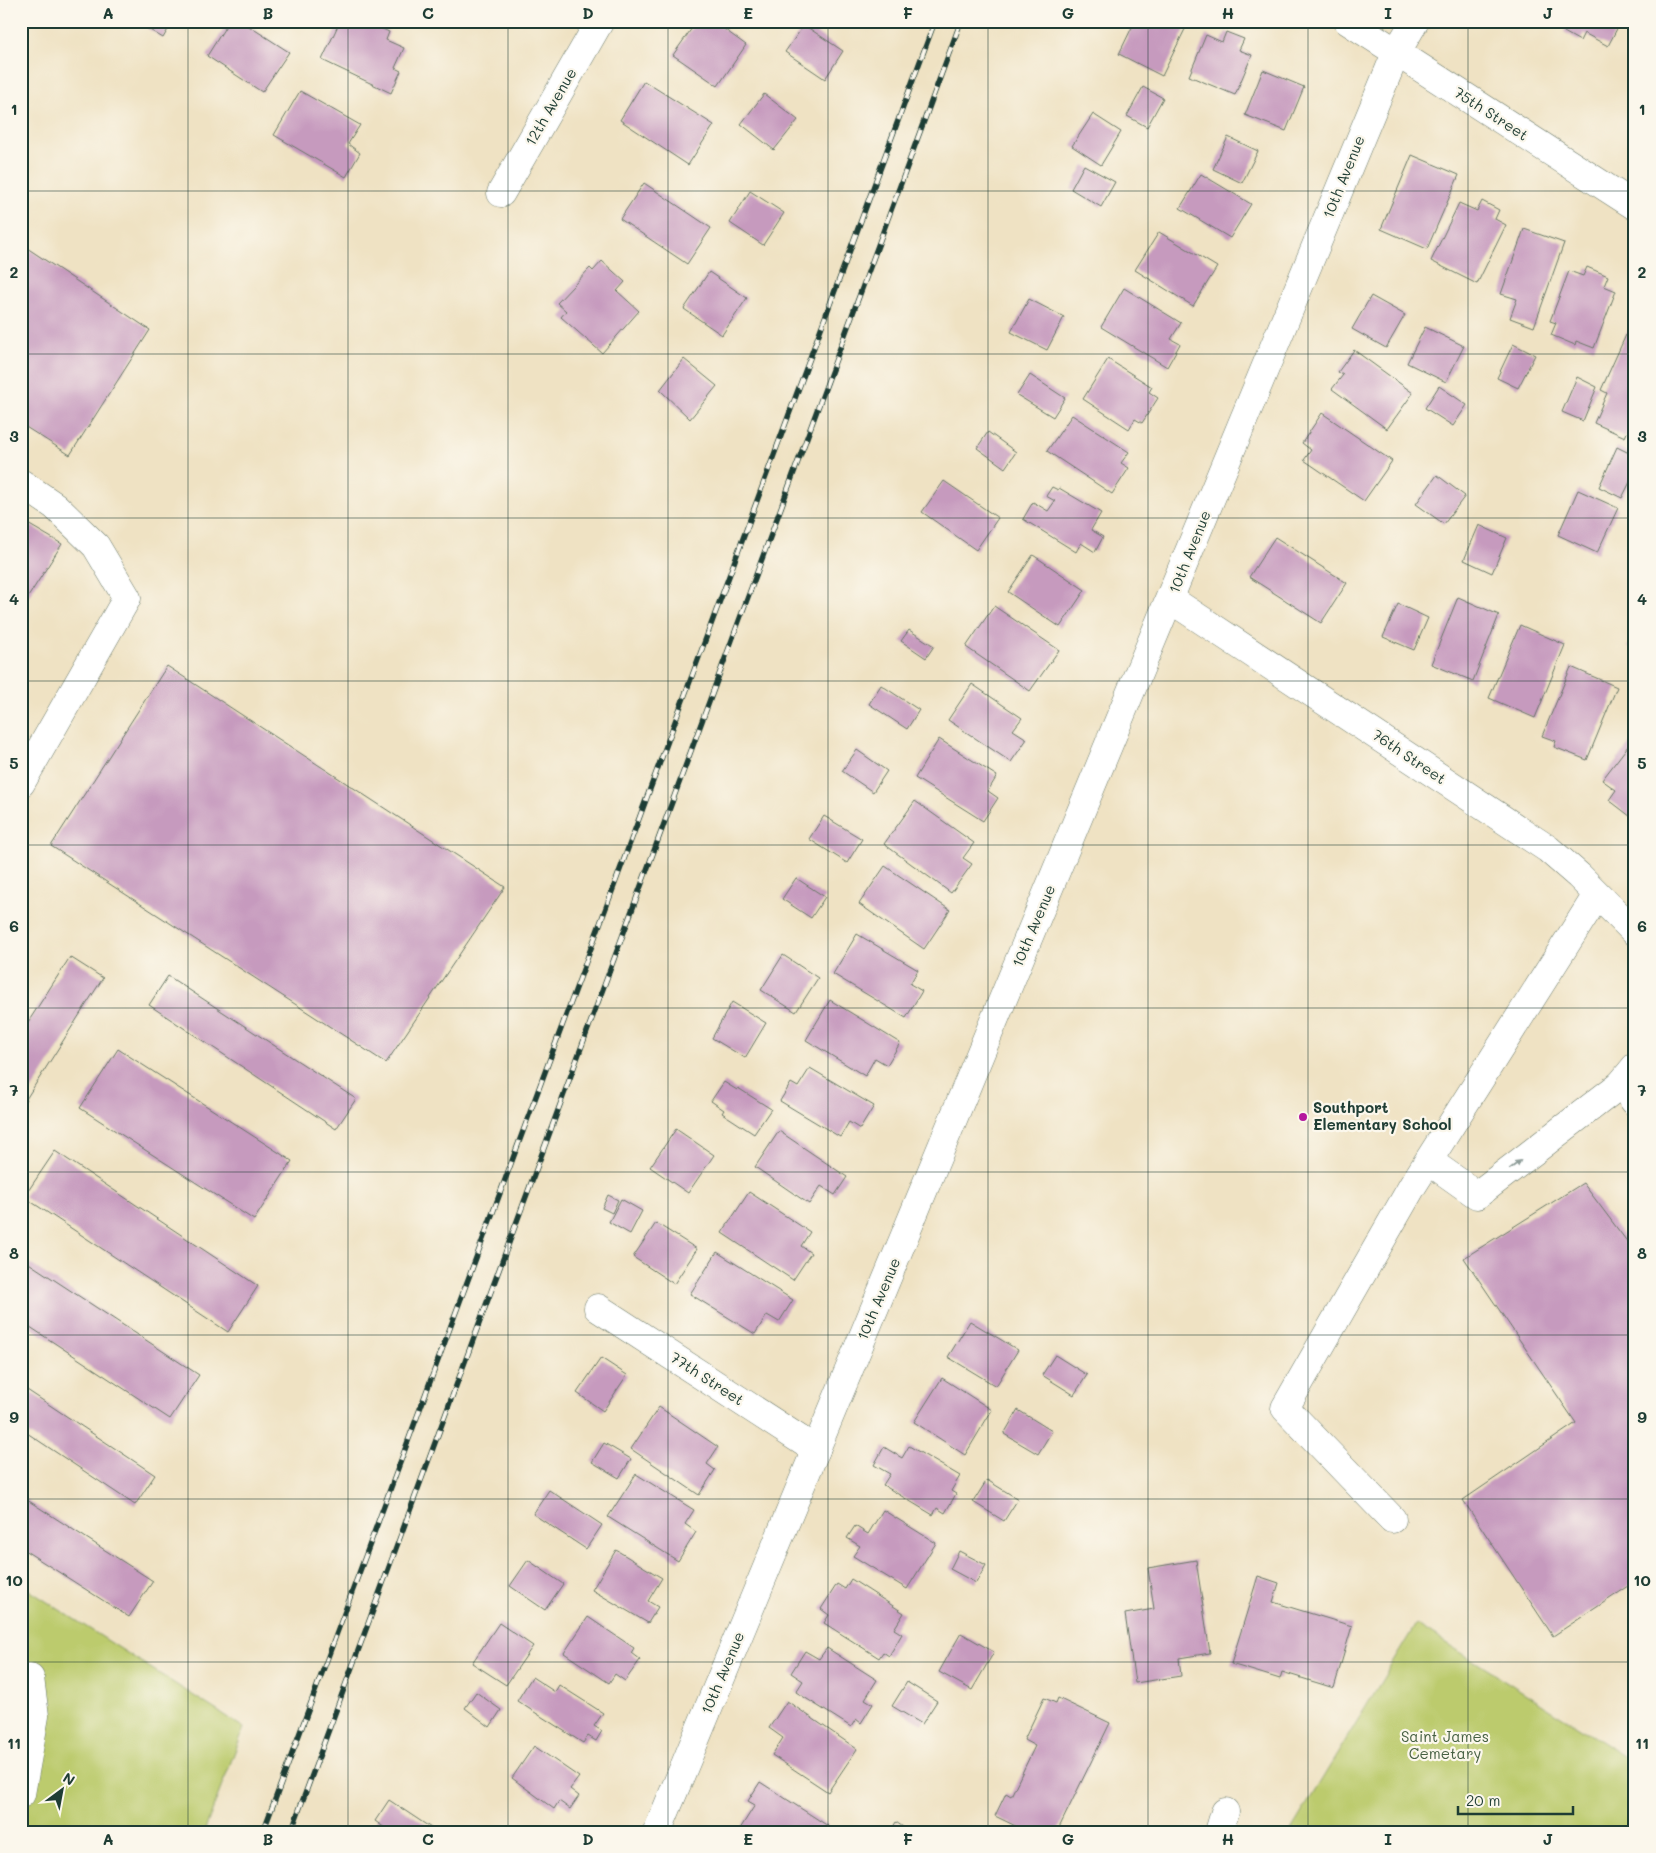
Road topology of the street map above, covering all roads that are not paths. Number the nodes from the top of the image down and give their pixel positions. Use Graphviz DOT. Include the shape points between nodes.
graph roads {
  1 [pos="600,21"];
  2 [pos="1348,21"];
  3 [pos="1415,21"];
  4 [pos="1396,52"];
  5 [pos="501,193"];
  6 [pos="1635,206"];
  7 [pos="21,483"];
  8 [pos="1170,599"];
  9 [pos="21,783"];
  10 [pos="1597,895"];
  11 [pos="1635,932"];
  12 [pos="1630,1085"];
  13 [pos="1429,1161"];
  14 [pos="598,1308"];
  15 [pos="816,1450"];
  16 [pos="1392,1519"];
  17 [pos="30,1678"];
  18 [pos="21,1794"];
  19 [pos="657,1832"];
  1 -- 5 [label="street, 12th Avenue"];
  2 -- 4 [label="street, 75th Street"];
  3 -- 4 [label="street, 10th Avenue"];
  4 -- 6 [label="street, 75th Street"];
  4 -- 8 [label="street, 10th Avenue"];
  7 -- 9 [label="street" via="55,506 96,546 128,598"];
  8 -- 10 [label="street, 76th Street" via="1548,849"];
  8 -- 15 [label="street, 10th Avenue"];
  10 -- 11 [label="street, 76th Street"];
  10 -- 13 [label="street"];
  13 -- 12 [label="street, one-way" via="1477,1195"];
  13 -- 16 [label="street" via="1285,1408"];
  14 -- 15 [label="street, 77th Street"];
  15 -- 19 [label="street, 10th Avenue"];
  17 -- 18 [label="street" via="35,1716"];
}
